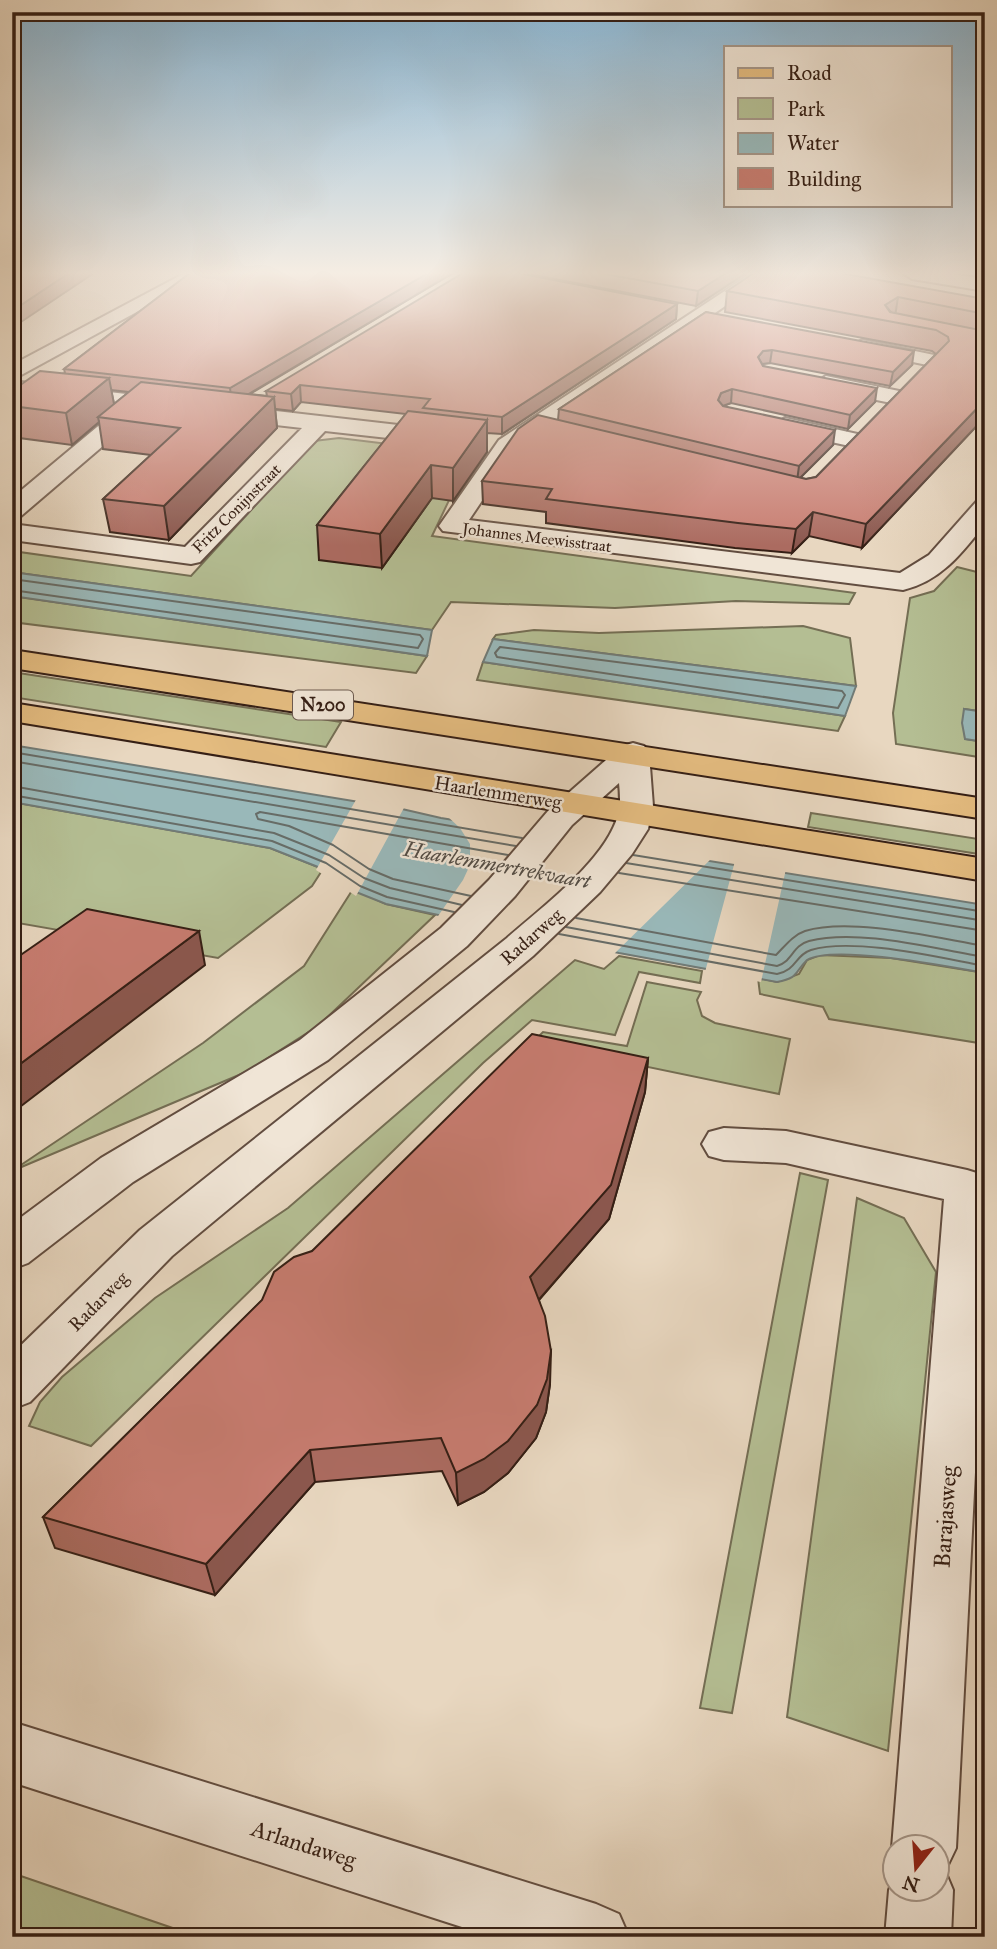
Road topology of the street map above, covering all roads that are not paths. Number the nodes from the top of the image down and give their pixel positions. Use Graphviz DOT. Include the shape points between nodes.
graph roads {
  1 [pos="31,364"];
  2 [pos="620,364"];
  3 [pos="928,364"];
  4 [pos="12,374"];
  5 [pos="808,380"];
  6 [pos="12,388"];
  7 [pos="272,393"];
  8 [pos="896,397"];
  9 [pos="140,403"];
  10 [pos="237,414"];
  11 [pos="768,421"];
  12 [pos="320,423"];
  13 [pos="535,428"];
  14 [pos="562,434"];
  15 [pos="854,440"];
  16 [pos="507,445"];
  17 [pos="837,458"];
  18 [pos="985,507"];
  19 [pos="12,511"];
  20 [pos="12,532"];
  21 [pos="12,659"];
  22 [pos="12,712"];
  23 [pos="633,753"];
  24 [pos="985,809"];
  25 [pos="567,811"];
  26 [pos="633,821"];
  27 [pos="985,870"];
  28 [pos="724,1144"];
  29 [pos="12,1250"];
  30 [pos="12,1387"];
  31 [pos="12,1752"];
  32 [pos="925,1834"];
  33 [pos="920,1904"];
  34 [pos="596,1937"];
  35 [pos="918,1937"];
  1 -- 4 [label="street"];
  2 -- 13 [label="street, Johannes Meewisstraat"];
  3 -- 8 [label="street"];
  5 -- 8 [label="street"];
  6 -- 9 [label="street"];
  7 -- 10 [label="street"];
  8 -- 15 [label="street"];
  9 -- 10 [label="street"];
  9 -- 19 [label="street"];
  10 -- 12 [label="street"];
  11 -- 15 [label="street"];
  12 -- 16 [label="street"];
  12 -- 20 [label="street, Fritz Conijnstraat" via="191,556"];
  13 -- 14 [label="street"];
  13 -- 16 [label="street, Johannes Meewisstraat"];
  15 -- 17 [label="street"];
  16 -- 18 [label="street, Johannes Meewisstraat" via="452,526 903,582 934,568"];
  21 -- 23 [label="main road, N200"];
  22 -- 25 [label="main road, Haarlemmerweg"];
  23 -- 24 [label="main road, N200"];
  23 -- 25 [label="street"];
  23 -- 26 [label="street"];
  25 -- 26 [label="main road, Haarlemmerweg"];
  25 -- 29 [label="street" via="454,937 314,1050 117,1170"];
  26 -- 27 [label="main road, Haarlemmerweg"];
  26 -- 30 [label="street, Radarweg" via="572,901 156,1243"];
  28 -- 32 [label="street, Barajasweg" via="786,1147 967,1187"];
  31 -- 34 [label="street, Arlandaweg"];
  33 -- 35 [label="street"];
}
